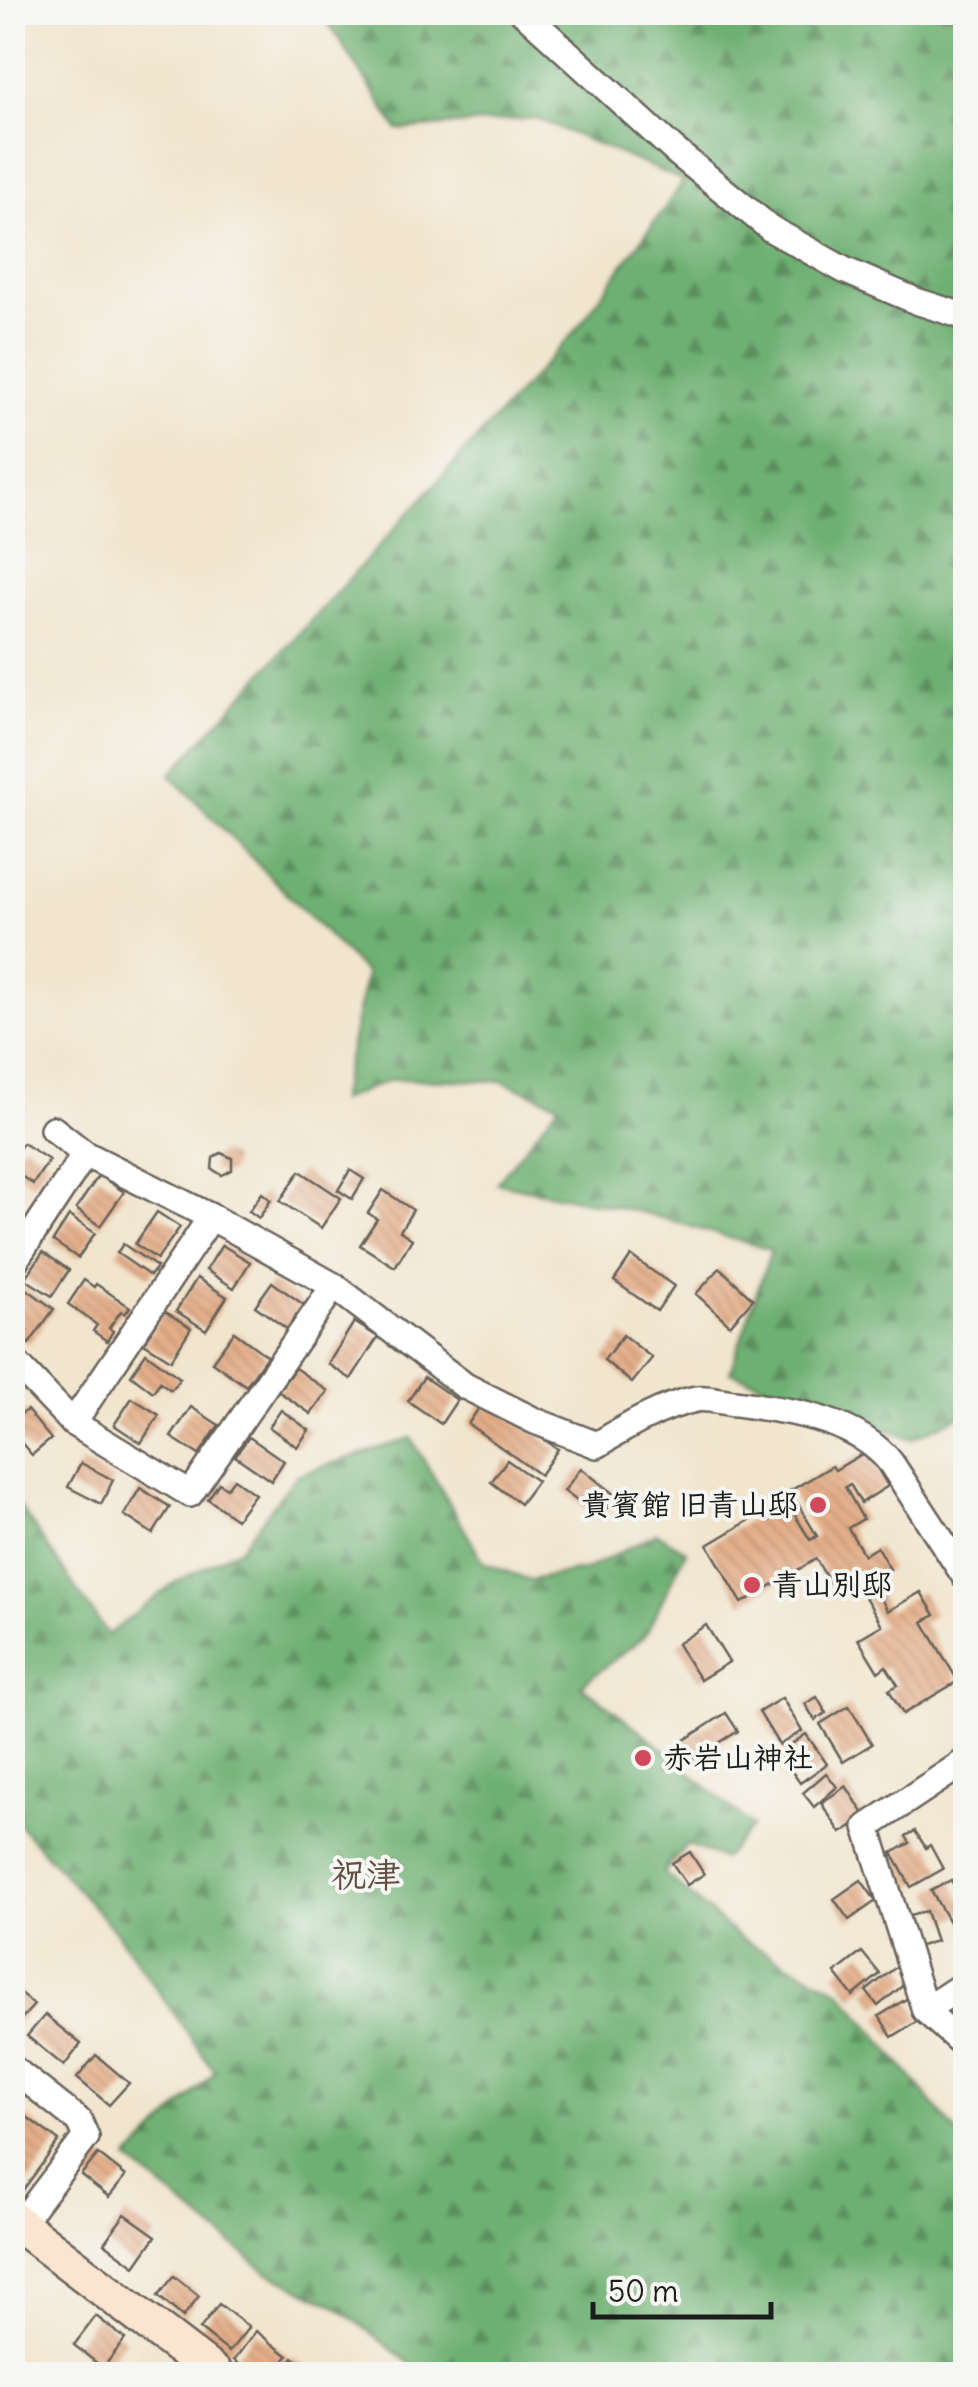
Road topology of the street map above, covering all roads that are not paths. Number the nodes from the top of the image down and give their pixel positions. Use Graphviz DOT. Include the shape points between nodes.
graph roads {
  1 [pos="523,12"];
  2 [pos="966,317"];
  3 [pos="52,1129"];
  4 [pos="86,1154"];
  5 [pos="211,1216"];
  6 [pos="12,1265"];
  7 [pos="334,1286"];
  8 [pos="12,1359"];
  9 [pos="73,1423"];
  10 [pos="966,1578"];
  11 [pos="966,1762"];
  12 [pos="966,1982"];
  13 [pos="925,2010"];
  14 [pos="966,2046"];
  15 [pos="12,2068"];
  16 [pos="16,2222"];
  17 [pos="216,2374"];
  1 -- 2 [label="street" via="771,229 844,270"];
  3 -- 4 [label="street"];
  4 -- 5 [label="street"];
  4 -- 6 [label="street"];
  5 -- 7 [label="street"];
  5 -- 9 [label="street"];
  7 -- 9 [label="street" via="190,1494"];
  7 -- 10 [label="street" via="466,1386 597,1445 698,1398 814,1417 854,1433 891,1463"];
  8 -- 9 [label="street"];
  11 -- 13 [label="street" via="867,1827"];
  12 -- 13 [label="street"];
  13 -- 14 [label="street"];
  15 -- 16 [label="street" via="80,2121 86,2137"];
  16 -- 17 [label="street"];
}
